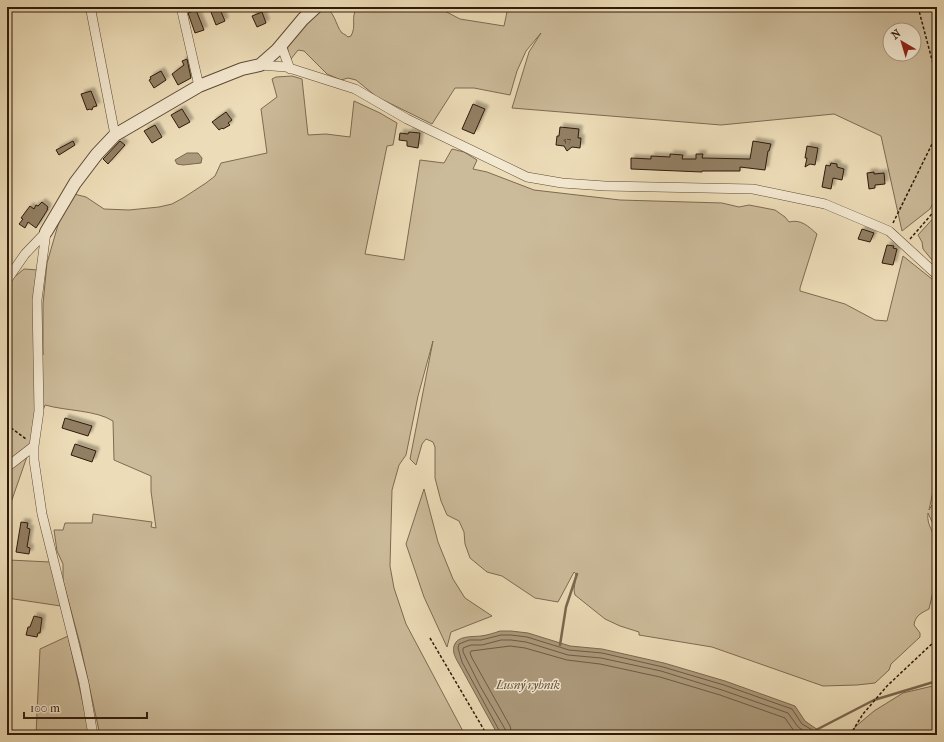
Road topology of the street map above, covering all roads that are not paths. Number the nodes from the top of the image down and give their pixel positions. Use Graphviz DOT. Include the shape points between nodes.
graph roads {
  1 [pos="181,7"];
  2 [pos="316,7"];
  3 [pos="91,11"];
  4 [pos="281,45"];
  5 [pos="260,65"];
  6 [pos="290,69"];
  7 [pos="200,86"];
  8 [pos="115,135"];
  9 [pos="46,232"];
  10 [pos="25,254"];
  11 [pos="42,262"];
  12 [pos="937,275"];
  13 [pos="7,280"];
  14 [pos="34,446"];
  15 [pos="7,468"];
  16 [pos="93,735"];
  1 -- 7 [label="street"];
  2 -- 4 [label="street"];
  3 -- 8 [label="street"];
  4 -- 5 [label="street"];
  4 -- 6 [label="street"];
  5 -- 6 [label="street"];
  5 -- 7 [label="street" via="242,69"];
  6 -- 12 [label="street" via="355,89 407,119 527,177 605,186 753,189 825,204 889,231"];
  7 -- 8 [label="street"];
  8 -- 9 [label="street" via="75,183"];
  9 -- 10 [label="street"];
  9 -- 11 [label="street"];
  10 -- 11 [label="street"];
  10 -- 13 [label="street"];
  11 -- 14 [label="street" via="38,300 39,411"];
  14 -- 15 [label="street"];
  14 -- 16 [label="street" via="42,514 84,683"];
}
